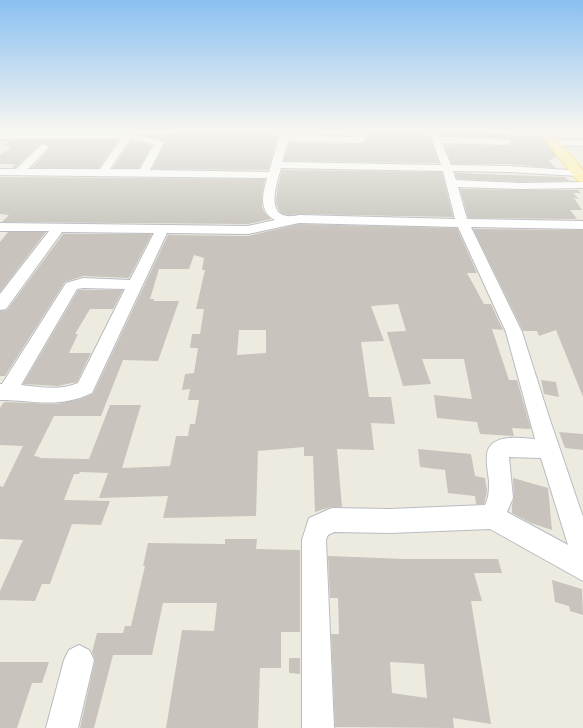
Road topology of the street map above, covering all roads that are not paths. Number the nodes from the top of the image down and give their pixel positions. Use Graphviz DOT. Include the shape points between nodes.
graph roads {
  1 [pos="27,165"];
  2 [pos="108,165"];
  3 [pos="147,165"];
  4 [pos="276,165"];
  5 [pos="445,165"];
  6 [pos="571,165"];
  7 [pos="275,170"];
  8 [pos="0,172"];
  9 [pos="19,172"];
  10 [pos="103,172"];
  11 [pos="143,173"];
  12 [pos="448,176"];
  13 [pos="582,179"];
  14 [pos="286,221"];
  15 [pos="462,222"];
  16 [pos="583,225"];
  17 [pos="0,227"];
  18 [pos="58,228"];
  19 [pos="162,229"];
  20 [pos="133,285"];
  21 [pos="0,305"];
  22 [pos="3,392"];
  23 [pos="549,449"];
  24 [pos="492,517"];
  25 [pos="583,554"];
  26 [pos="583,568"];
  27 [pos="79,660"];
  28 [pos="62,728"];
  29 [pos="318,728"];
  1 -- 9 [label="street"];
  2 -- 10 [label="street"];
  3 -- 11 [label="street"];
  4 -- 7 [label="street"];
  5 -- 12 [label="street"];
  6 -- 13 [label="main road"];
  7 -- 11 [label="street"];
  7 -- 12 [label="street"];
  7 -- 14 [label="street" via="269,208 276,216"];
  8 -- 9 [label="street"];
  9 -- 10 [label="street"];
  10 -- 11 [label="street"];
  12 -- 13 [label="street"];
  12 -- 13 [label="street" via="520,186"];
  12 -- 15 [label="street"];
  14 -- 15 [label="street" via="299,219"];
  14 -- 19 [label="street" via="248,230"];
  15 -- 16 [label="street"];
  15 -- 23 [label="street" via="514,332"];
  17 -- 18 [label="street"];
  18 -- 19 [label="street"];
  18 -- 21 [label="street"];
  19 -- 20 [label="street"];
  20 -- 22 [label="street" via="83,283 72,286"];
  20 -- 22 [label="street" via="85,388 64,396"];
  23 -- 24 [label="street" via="503,448 498,453 501,498"];
  23 -- 25 [label="street"];
  24 -- 26 [label="street"];
  24 -- 29 [label="street" via="390,521 332,520 318,527 314,540"];
  27 -- 28 [label="street"];
}
